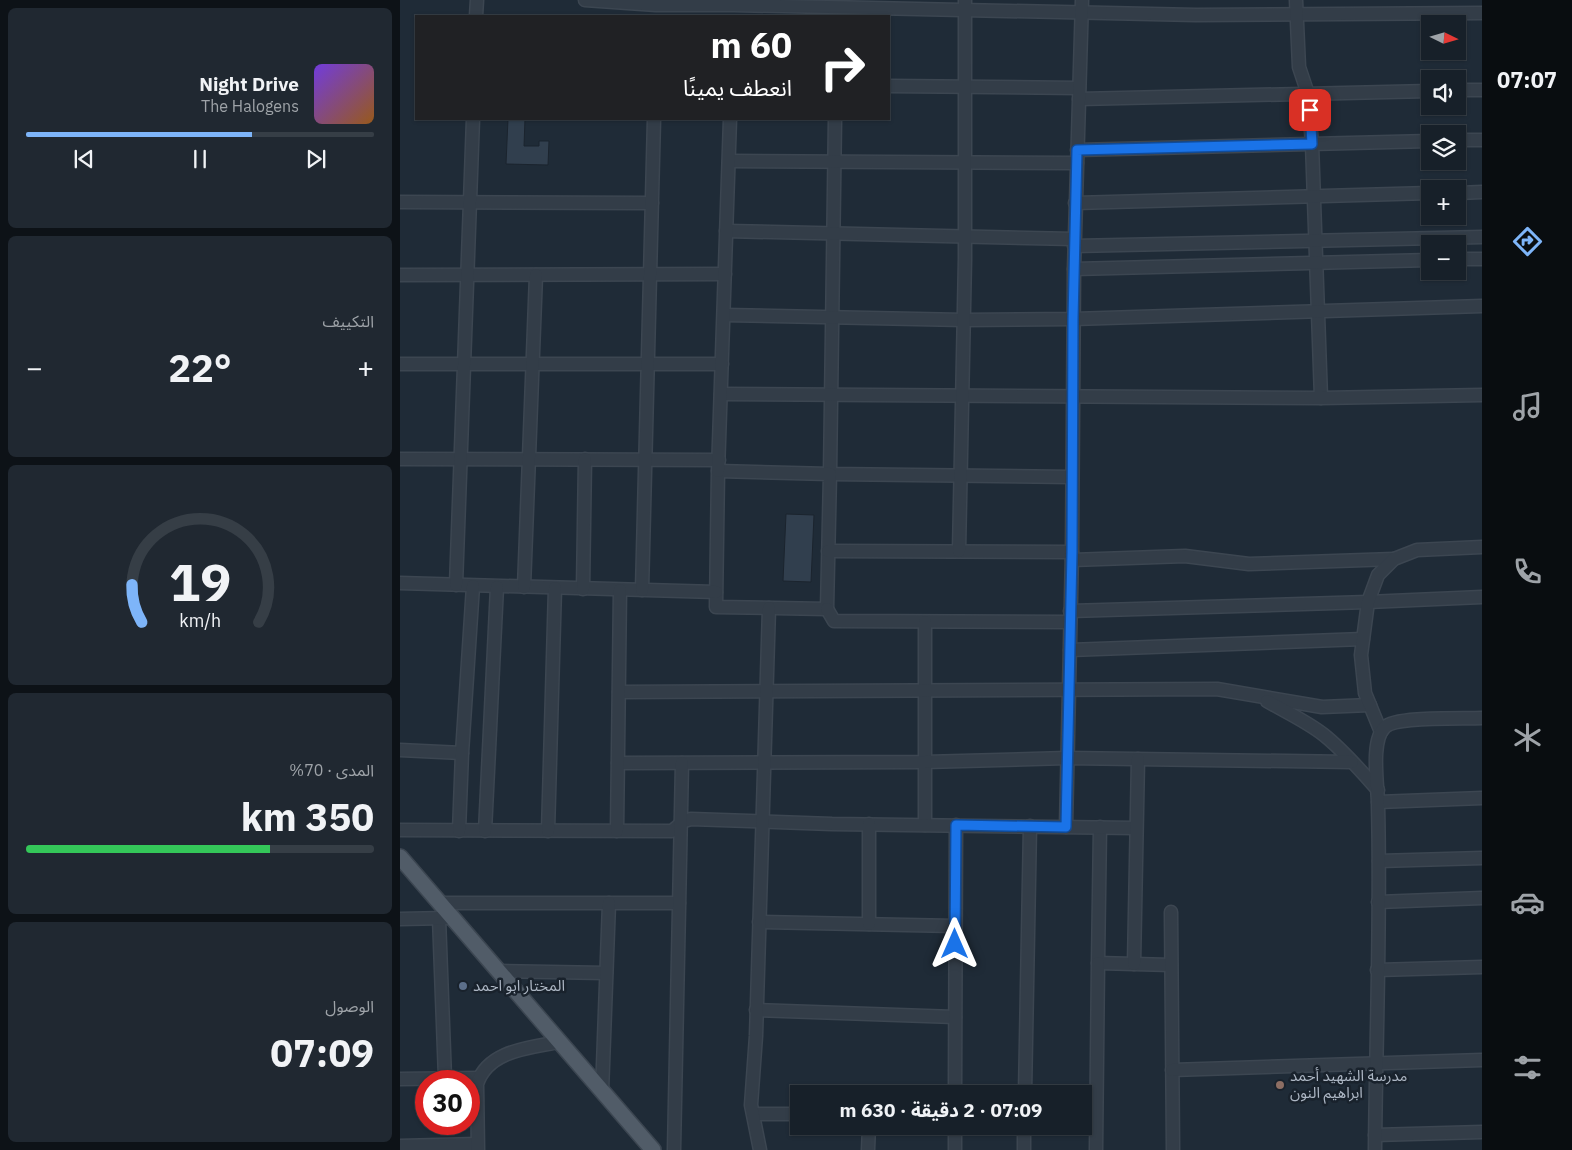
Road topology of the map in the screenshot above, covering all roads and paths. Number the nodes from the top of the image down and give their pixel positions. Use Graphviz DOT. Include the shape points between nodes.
graph roads {
  1 [pos="477,0"];
  2 [pos="585,0"];
  3 [pos="1296,0"];
  4 [pos="965,5"];
  5 [pos="1082,6"];
  6 [pos="656,7"];
  7 [pos="734,7"];
  8 [pos="837,8"];
  9 [pos="1482,13"];
  10 [pos="1296,14"];
  11 [pos="476,15"];
  12 [pos="890,86"];
  13 [pos="965,87"];
  14 [pos="1466,90"];
  15 [pos="1482,90"];
  16 [pos="1421,91"];
  17 [pos="1079,93"];
  18 [pos="1308,94"];
  19 [pos="473,120"];
  20 [pos="654,120"];
  21 [pos="730,120"];
  22 [pos="835,120"];
  23 [pos="1466,140"];
  24 [pos="1482,140"];
  25 [pos="1421,141"];
  26 [pos="1312,144"];
  27 [pos="1077,150"];
  28 [pos="729,161"];
  29 [pos="835,161"];
  30 [pos="965,162"];
  31 [pos="1077,163"];
  32 [pos="1482,192"];
  33 [pos="1421,193"];
  34 [pos="1466,193"];
  35 [pos="1315,197"];
  36 [pos="400,202"];
  37 [pos="470,202"];
  38 [pos="652,203"];
  39 [pos="1075,203"];
  40 [pos="726,231"];
  41 [pos="834,233"];
  42 [pos="965,236"];
  43 [pos="1482,237"];
  44 [pos="1315,241"];
  45 [pos="1074,242"];
  46 [pos="1482,258"];
  47 [pos="1466,259"];
  48 [pos="1421,260"];
  49 [pos="1316,263"];
  50 [pos="1074,269"];
  51 [pos="650,274"];
  52 [pos="725,274"];
  53 [pos="400,275"];
  54 [pos="467,275"];
  55 [pos="536,275"];
  56 [pos="1482,306"];
  57 [pos="1318,311"];
  58 [pos="724,315"];
  59 [pos="832,317"];
  60 [pos="1073,319"];
  61 [pos="964,320"];
  62 [pos="400,364"];
  63 [pos="464,364"];
  64 [pos="533,364"];
  65 [pos="648,364"];
  66 [pos="722,364"];
  67 [pos="721,394"];
  68 [pos="832,395"];
  69 [pos="1482,395"];
  70 [pos="962,396"];
  71 [pos="1072,397"];
  72 [pos="1321,398"];
  73 [pos="400,459"];
  74 [pos="461,459"];
  75 [pos="529,459"];
  76 [pos="586,459"];
  77 [pos="645,459"];
  78 [pos="718,465"];
  79 [pos="830,474"];
  80 [pos="960,476"];
  81 [pos="1072,477"];
  82 [pos="1482,547"];
  83 [pos="959,550"];
  84 [pos="828,551"];
  85 [pos="1072,556"];
  86 [pos="1394,559"];
  87 [pos="400,583"];
  88 [pos="456,585"];
  89 [pos="474,586"];
  90 [pos="497,586"];
  91 [pos="524,587"];
  92 [pos="555,588"];
  93 [pos="583,589"];
  94 [pos="620,590"];
  95 [pos="642,590"];
  96 [pos="716,592"];
  97 [pos="1482,598"];
  98 [pos="1368,602"];
  99 [pos="769,608"];
  100 [pos="827,608"];
  101 [pos="1070,617"];
  102 [pos="925,622"];
  103 [pos="1363,640"];
  104 [pos="1070,650"];
  105 [pos="1069,690"];
  106 [pos="766,691"];
  107 [pos="925,691"];
  108 [pos="619,692"];
  109 [pos="1256,695"];
  110 [pos="1370,705"];
  111 [pos="1482,718"];
  112 [pos="1381,732"];
  113 [pos="400,750"];
  114 [pos="462,753"];
  115 [pos="1067,758"];
  116 [pos="1138,759"];
  117 [pos="925,762"];
  118 [pos="1352,762"];
  119 [pos="618,763"];
  120 [pos="682,763"];
  121 [pos="764,763"];
  122 [pos="1378,796"];
  123 [pos="1482,798"];
  124 [pos="762,821"];
  125 [pos="681,823"];
  126 [pos="869,824"];
  127 [pos="925,825"];
  128 [pos="956,825"];
  129 [pos="1030,826"];
  130 [pos="1066,827"];
  131 [pos="1100,827"];
  132 [pos="1136,828"];
  133 [pos="400,830"];
  134 [pos="459,831"];
  135 [pos="485,831"];
  136 [pos="548,831"];
  137 [pos="618,831"];
  138 [pos="400,857"];
  139 [pos="1482,858"];
  140 [pos="1379,861"];
  141 [pos="1482,898"];
  142 [pos="1378,902"];
  143 [pos="609,903"];
  144 [pos="679,903"];
  145 [pos="1171,912"];
  146 [pos="444,913"];
  147 [pos="400,919"];
  148 [pos="759,922"];
  149 [pos="868,924"];
  150 [pos="955,926"];
  151 [pos="1098,963"];
  152 [pos="1134,964"];
  153 [pos="1171,965"];
  154 [pos="1482,967"];
  155 [pos="1377,970"];
  156 [pos="498,971"];
  157 [pos="606,973"];
  158 [pos="756,1010"];
  159 [pos="955,1017"];
  160 [pos="560,1042"];
  161 [pos="1482,1060"];
  162 [pos="1376,1064"];
  163 [pos="445,1070"];
  164 [pos="1172,1070"];
  165 [pos="480,1077"];
  166 [pos="415,1079"];
  167 [pos="400,1080"];
  168 [pos="955,1085"];
  169 [pos="1025,1085"];
  170 [pos="602,1092"];
  171 [pos="754,1114"];
  172 [pos="790,1114"];
  173 [pos="1482,1132"];
  174 [pos="869,1135"];
  175 [pos="955,1135"];
  176 [pos="1024,1135"];
  177 [pos="1375,1135"];
  178 [pos="400,1146"];
  179 [pos="477,1147"];
  180 [pos="1173,1149"];
  181 [pos="653,1150"];
  182 [pos="674,1150"];
  183 [pos="760,1150"];
  184 [pos="868,1150"];
  185 [pos="955,1150"];
  186 [pos="1024,1150"];
  187 [pos="1096,1150"];
  188 [pos="1375,1150"];
  1 -- 11 [label="street"];
  2 -- 6 [label="street"];
  3 -- 10 [label="street"];
  4 -- 5 [label="street"];
  4 -- 8 [label="street"];
  4 -- 13 [label="street"];
  5 -- 10 [label="street" via="1196,15"];
  5 -- 17 [label="street"];
  6 -- 7 [label="street"];
  7 -- 8 [label="street"];
  9 -- 10 [label="street"];
  10 -- 18 [label="street" via="1299,67"];
  12 -- 13 [label="street"];
  13 -- 17 [label="street"];
  13 -- 30 [label="street"];
  14 -- 15 [label="street"];
  16 -- 18 [label="street"];
  17 -- 18 [label="street"];
  17 -- 27 [label="street"];
  18 -- 26 [label="street"];
  19 -- 37 [label="street"];
  20 -- 38 [label="street"];
  21 -- 28 [label="street"];
  22 -- 29 [label="street"];
  23 -- 24 [label="street"];
  25 -- 26 [label="street"];
  26 -- 27 [label="street"];
  26 -- 35 [label="street"];
  27 -- 31 [label="street"];
  28 -- 29 [label="street"];
  28 -- 40 [label="street"];
  29 -- 30 [label="street"];
  29 -- 41 [label="street"];
  30 -- 31 [label="street"];
  30 -- 42 [label="street"];
  31 -- 39 [label="street"];
  32 -- 34 [label="street"];
  33 -- 35 [label="street"];
  35 -- 39 [label="street"];
  35 -- 44 [label="street"];
  36 -- 37 [label="street"];
  37 -- 38 [label="street"];
  37 -- 54 [label="street"];
  38 -- 51 [label="street"];
  39 -- 45 [label="street"];
  40 -- 41 [label="street"];
  40 -- 52 [label="street"];
  41 -- 42 [label="street"];
  41 -- 59 [label="street"];
  42 -- 45 [label="street"];
  42 -- 61 [label="street"];
  43 -- 44 [label="street"];
  44 -- 45 [label="street"];
  44 -- 49 [label="street"];
  45 -- 50 [label="street"];
  46 -- 47 [label="street"];
  48 -- 49 [label="street"];
  49 -- 50 [label="street"];
  49 -- 57 [label="street"];
  50 -- 60 [label="street"];
  51 -- 52 [label="street"];
  51 -- 55 [label="street"];
  51 -- 65 [label="street"];
  52 -- 58 [label="street"];
  53 -- 54 [label="street"];
  54 -- 55 [label="street"];
  54 -- 63 [label="street"];
  55 -- 64 [label="street"];
  56 -- 57 [label="street"];
  57 -- 60 [label="street"];
  57 -- 72 [label="street"];
  58 -- 59 [label="street"];
  58 -- 66 [label="street"];
  59 -- 61 [label="street"];
  59 -- 68 [label="street"];
  60 -- 61 [label="street"];
  60 -- 71 [label="street"];
  61 -- 70 [label="street"];
  62 -- 63 [label="street"];
  63 -- 64 [label="street"];
  63 -- 74 [label="street"];
  64 -- 65 [label="street"];
  64 -- 75 [label="street"];
  65 -- 66 [label="street"];
  65 -- 77 [label="street"];
  66 -- 67 [label="street"];
  67 -- 68 [label="street"];
  67 -- 78 [label="street"];
  68 -- 70 [label="street"];
  68 -- 79 [label="street"];
  69 -- 72 [label="street"];
  70 -- 71 [label="street"];
  70 -- 80 [label="street"];
  71 -- 72 [label="street"];
  71 -- 81 [label="street"];
  73 -- 74 [label="street"];
  74 -- 75 [label="street"];
  74 -- 88 [label="street"];
  75 -- 76 [label="street"];
  75 -- 91 [label="street"];
  76 -- 77 [label="street"];
  76 -- 93 [label="street"];
  77 -- 78 [label="street"];
  77 -- 95 [label="street"];
  78 -- 79 [label="street"];
  78 -- 96 [label="street"];
  79 -- 80 [label="street"];
  79 -- 84 [label="street"];
  80 -- 81 [label="street"];
  80 -- 83 [label="street"];
  81 -- 85 [label="street"];
  82 -- 86 [label="street" via="1417,550"];
  83 -- 84 [label="street"];
  83 -- 85 [label="street"];
  84 -- 100 [label="street"];
  85 -- 86 [label="street" via="1185,556 1249,564"];
  85 -- 101 [label="street"];
  86 -- 98 [label="street" via="1378,575"];
  87 -- 88 [label="street"];
  88 -- 89 [label="street"];
  89 -- 90 [label="street"];
  89 -- 114 [label="street"];
  90 -- 91 [label="street"];
  90 -- 135 [label="street"];
  91 -- 92 [label="street"];
  92 -- 93 [label="street"];
  92 -- 136 [label="street"];
  93 -- 94 [label="street"];
  94 -- 95 [label="street"];
  94 -- 108 [label="street"];
  95 -- 96 [label="street"];
  96 -- 99 [label="street" via="716,607"];
  97 -- 98 [label="street"];
  98 -- 101 [label="street"];
  98 -- 103 [label="street"];
  99 -- 100 [label="street"];
  99 -- 106 [label="street"];
  100 -- 102 [label="street" via="834,621"];
  101 -- 102 [label="street"];
  101 -- 104 [label="street"];
  102 -- 107 [label="street"];
  103 -- 104 [label="street"];
  103 -- 110 [label="street" via="1362,665"];
  104 -- 105 [label="street"];
  105 -- 107 [label="street"];
  105 -- 109 [label="street" via="1217,689"];
  105 -- 115 [label="street"];
  106 -- 107 [label="street"];
  106 -- 108 [label="street"];
  106 -- 121 [label="street"];
  107 -- 117 [label="street"];
  108 -- 119 [label="street"];
  109 -- 110 [label="street" via="1322,707"];
  109 -- 118 [label="street" via="1324,734"];
  110 -- 112 [label="street"];
  111 -- 112 [label="street" via="1402,721 1389,724"];
  112 -- 122 [label="street" via="1376,755"];
  113 -- 114 [label="street"];
  114 -- 134 [label="street"];
  115 -- 116 [label="street"];
  115 -- 117 [label="street"];
  115 -- 130 [label="street"];
  116 -- 118 [label="street"];
  116 -- 132 [label="street"];
  117 -- 121 [label="street"];
  117 -- 127 [label="street"];
  118 -- 122 [label="street"];
  119 -- 120 [label="street"];
  119 -- 137 [label="street"];
  120 -- 121 [label="street"];
  120 -- 125 [label="street"];
  121 -- 124 [label="street"];
  122 -- 123 [label="street"];
  122 -- 140 [label="street"];
  124 -- 125 [label="street" via="691,819"];
  124 -- 126 [label="street"];
  124 -- 148 [label="street"];
  125 -- 137 [label="street" via="672,831"];
  125 -- 144 [label="street"];
  126 -- 127 [label="street"];
  126 -- 149 [label="street"];
  127 -- 128 [label="street"];
  128 -- 129 [label="street"];
  128 -- 150 [label="street"];
  129 -- 130 [label="street"];
  129 -- 169 [label="street"];
  130 -- 131 [label="street"];
  131 -- 132 [label="street"];
  131 -- 151 [label="street"];
  132 -- 152 [label="street"];
  133 -- 134 [label="street"];
  134 -- 135 [label="street"];
  135 -- 136 [label="street"];
  136 -- 137 [label="street"];
  138 -- 146 [label="main road"];
  139 -- 140 [label="street"];
  140 -- 142 [label="street"];
  141 -- 142 [label="street"];
  142 -- 155 [label="street"];
  143 -- 144 [label="street"];
  143 -- 146 [label="street"];
  143 -- 157 [label="street"];
  144 -- 182 [label="street"];
  145 -- 153 [label="street"];
  146 -- 147 [label="street"];
  146 -- 156 [label="main road"];
  146 -- 163 [label="street"];
  148 -- 149 [label="street"];
  148 -- 158 [label="street"];
  149 -- 150 [label="street"];
  150 -- 159 [label="street"];
  151 -- 152 [label="street"];
  151 -- 187 [label="street"];
  152 -- 153 [label="street"];
  153 -- 164 [label="street"];
  154 -- 155 [label="street"];
  155 -- 162 [label="street"];
  156 -- 157 [label="street"];
  156 -- 160 [label="main road"];
  157 -- 170 [label="street"];
  158 -- 159 [label="street"];
  158 -- 171 [label="street"];
  159 -- 168 [label="street"];
  160 -- 165 [label="street" via="506,1054 490,1064"];
  160 -- 170 [label="main road"];
  161 -- 162 [label="street"];
  162 -- 164 [label="street"];
  162 -- 177 [label="street"];
  164 -- 180 [label="street"];
  166 -- 167 [label="street"];
  170 -- 181 [label="main road"];
  171 -- 172 [label="street"];
  171 -- 183 [label="street"];
  173 -- 177 [label="street"];
  174 -- 184 [label="street"];
  175 -- 185 [label="street"];
  176 -- 186 [label="street"];
  177 -- 188 [label="street"];
  178 -- 179 [label="street"];
}
